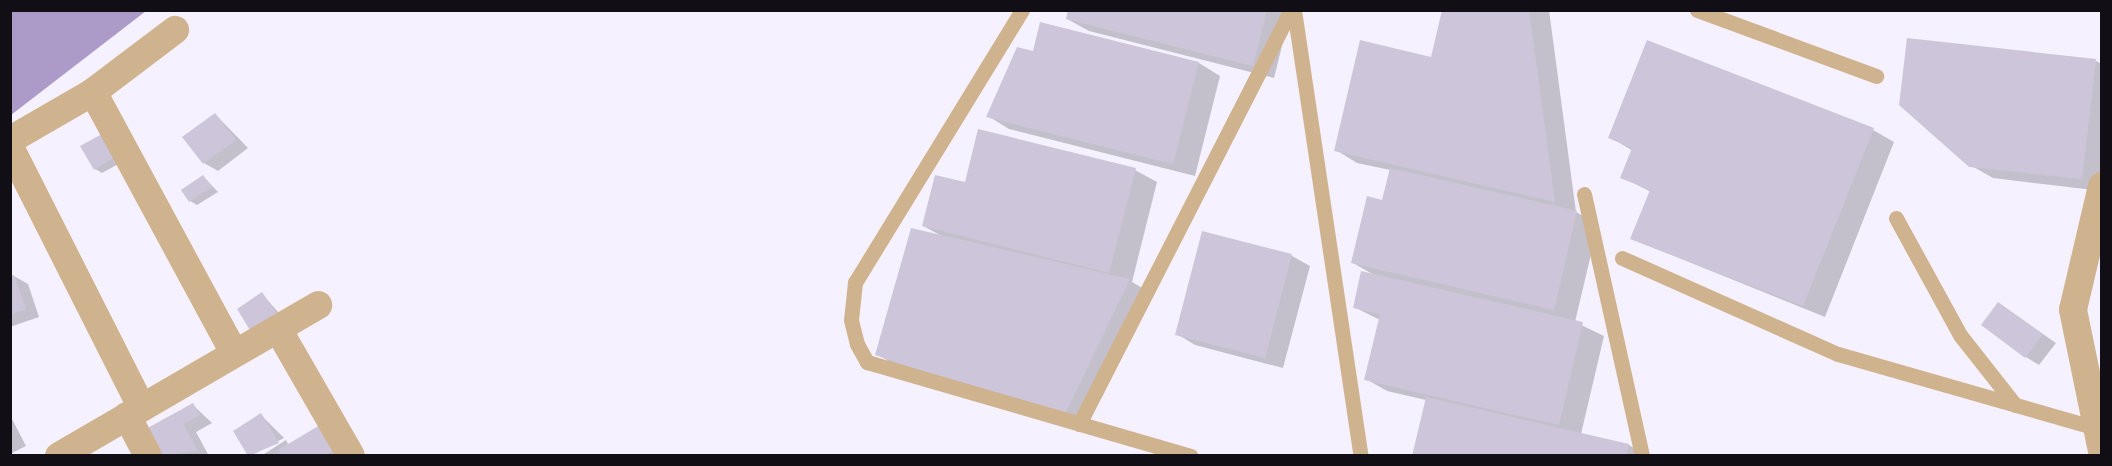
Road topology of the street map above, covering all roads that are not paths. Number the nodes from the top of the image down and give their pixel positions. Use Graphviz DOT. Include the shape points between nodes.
graph roads {
  1 [pos="1022,10"];
  2 [pos="1293,10"];
  3 [pos="1697,10"];
  4 [pos="175,30"];
  5 [pos="1876,76"];
  6 [pos="93,92"];
  7 [pos="10,140"];
  8 [pos="10,147"];
  9 [pos="2102,186"];
  10 [pos="1584,194"];
  11 [pos="1896,218"];
  12 [pos="1622,258"];
  13 [pos="318,305"];
  14 [pos="278,329"];
  15 [pos="234,353"];
  16 [pos="2015,405"];
  17 [pos="135,412"];
  18 [pos="1079,424"];
  19 [pos="2099,440"];
  20 [pos="59,456"];
  21 [pos="147,456"];
  22 [pos="351,456"];
  23 [pos="1191,456"];
  24 [pos="1361,456"];
  25 [pos="1642,456"];
  1 -- 18 [label="lane" via="855,282 851,320 867,362"];
  2 -- 18 [label="lane"];
  2 -- 24 [label="lane"];
  3 -- 5 [label="lane"];
  4 -- 6 [label="street"];
  6 -- 7 [label="street"];
  6 -- 15 [label="street"];
  8 -- 17 [label="street"];
  9 -- 19 [label="street" via="2073,310"];
  10 -- 25 [label="lane"];
  11 -- 16 [label="lane" via="1960,335"];
  12 -- 16 [label="lane" via="1838,354"];
  13 -- 14 [label="street"];
  14 -- 15 [label="street"];
  14 -- 22 [label="street"];
  15 -- 17 [label="street"];
  16 -- 19 [label="lane"];
  17 -- 20 [label="street"];
  17 -- 21 [label="street"];
  18 -- 23 [label="lane"];
}
